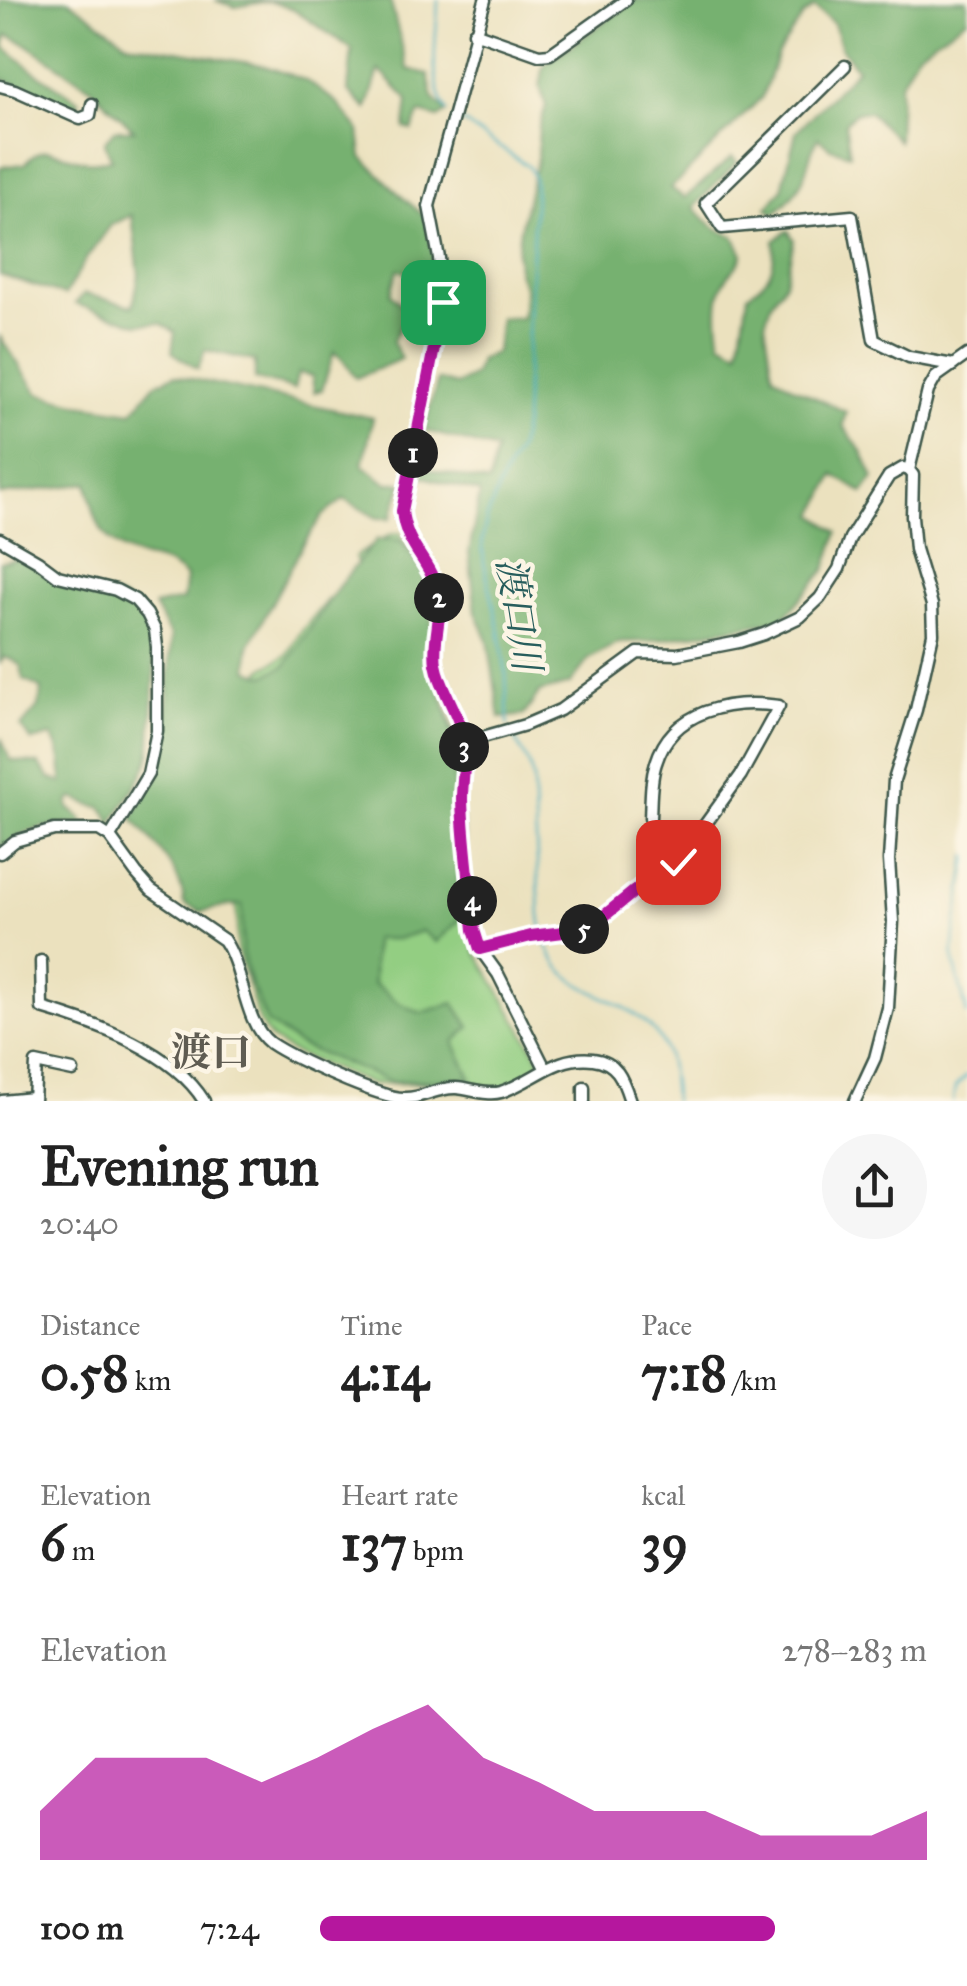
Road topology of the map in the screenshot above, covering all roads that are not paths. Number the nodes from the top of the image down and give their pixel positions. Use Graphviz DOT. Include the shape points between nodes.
graph roads {
  1 [pos="485,0"];
  2 [pos="626,0"];
  3 [pos="474,32"];
  4 [pos="845,66"];
  5 [pos="0,86"];
  6 [pos="92,104"];
  7 [pos="967,355"];
  8 [pos="953,366"];
  9 [pos="909,470"];
  10 [pos="0,539"];
  11 [pos="464,742"];
  12 [pos="650,818"];
  13 [pos="110,836"];
  14 [pos="0,853"];
  15 [pos="480,949"];
  16 [pos="41,962"];
  17 [pos="545,1068"];
  18 [pos="73,1071"];
  19 [pos="584,1087"];
  20 [pos="428,1097"];
  21 [pos="34,1100"];
  22 [pos="2,1101"];
  23 [pos="204,1101"];
  24 [pos="584,1101"];
  25 [pos="630,1101"];
  26 [pos="854,1101"];
  1 -- 3 [label="street"];
  2 -- 3 [label="street" via="550,54"];
  3 -- 11 [label="street" via="429,206 443,302 402,511 410,543 436,584 436,666"];
  4 -- 8 [label="street" via="706,203 722,228 852,216 874,340 909,357"];
  5 -- 6 [label="street" via="80,119 90,115"];
  7 -- 8 [label="street"];
  8 -- 9 [label="street" via="928,391"];
  9 -- 11 [label="street" via="889,476 839,569 800,617 740,642 677,654 638,653 560,710"];
  9 -- 26 [label="street" via="915,550 932,605 932,634 894,780 888,1008"];
  10 -- 13 [label="street" via="58,576 135,600 155,630 157,731 148,774"];
  11 -- 15 [label="street" via="462,800"];
  12 -- 15 [label="street" via="655,764 676,729 715,708 779,706 678,862 588,929"];
  13 -- 14 [label="street" via="54,830 15,841"];
  13 -- 20 [label="street" via="150,890 224,940 268,1041 389,1097"];
  15 -- 17 [label="street"];
  16 -- 23 [label="street" via="42,1008 167,1062"];
  17 -- 20 [label="street" via="495,1094 455,1088"];
  17 -- 25 [label="street" via="572,1058 612,1065"];
  18 -- 21 [label="street" via="36,1063"];
  19 -- 24 [label="street"];
  21 -- 22 [label="street"];
}
